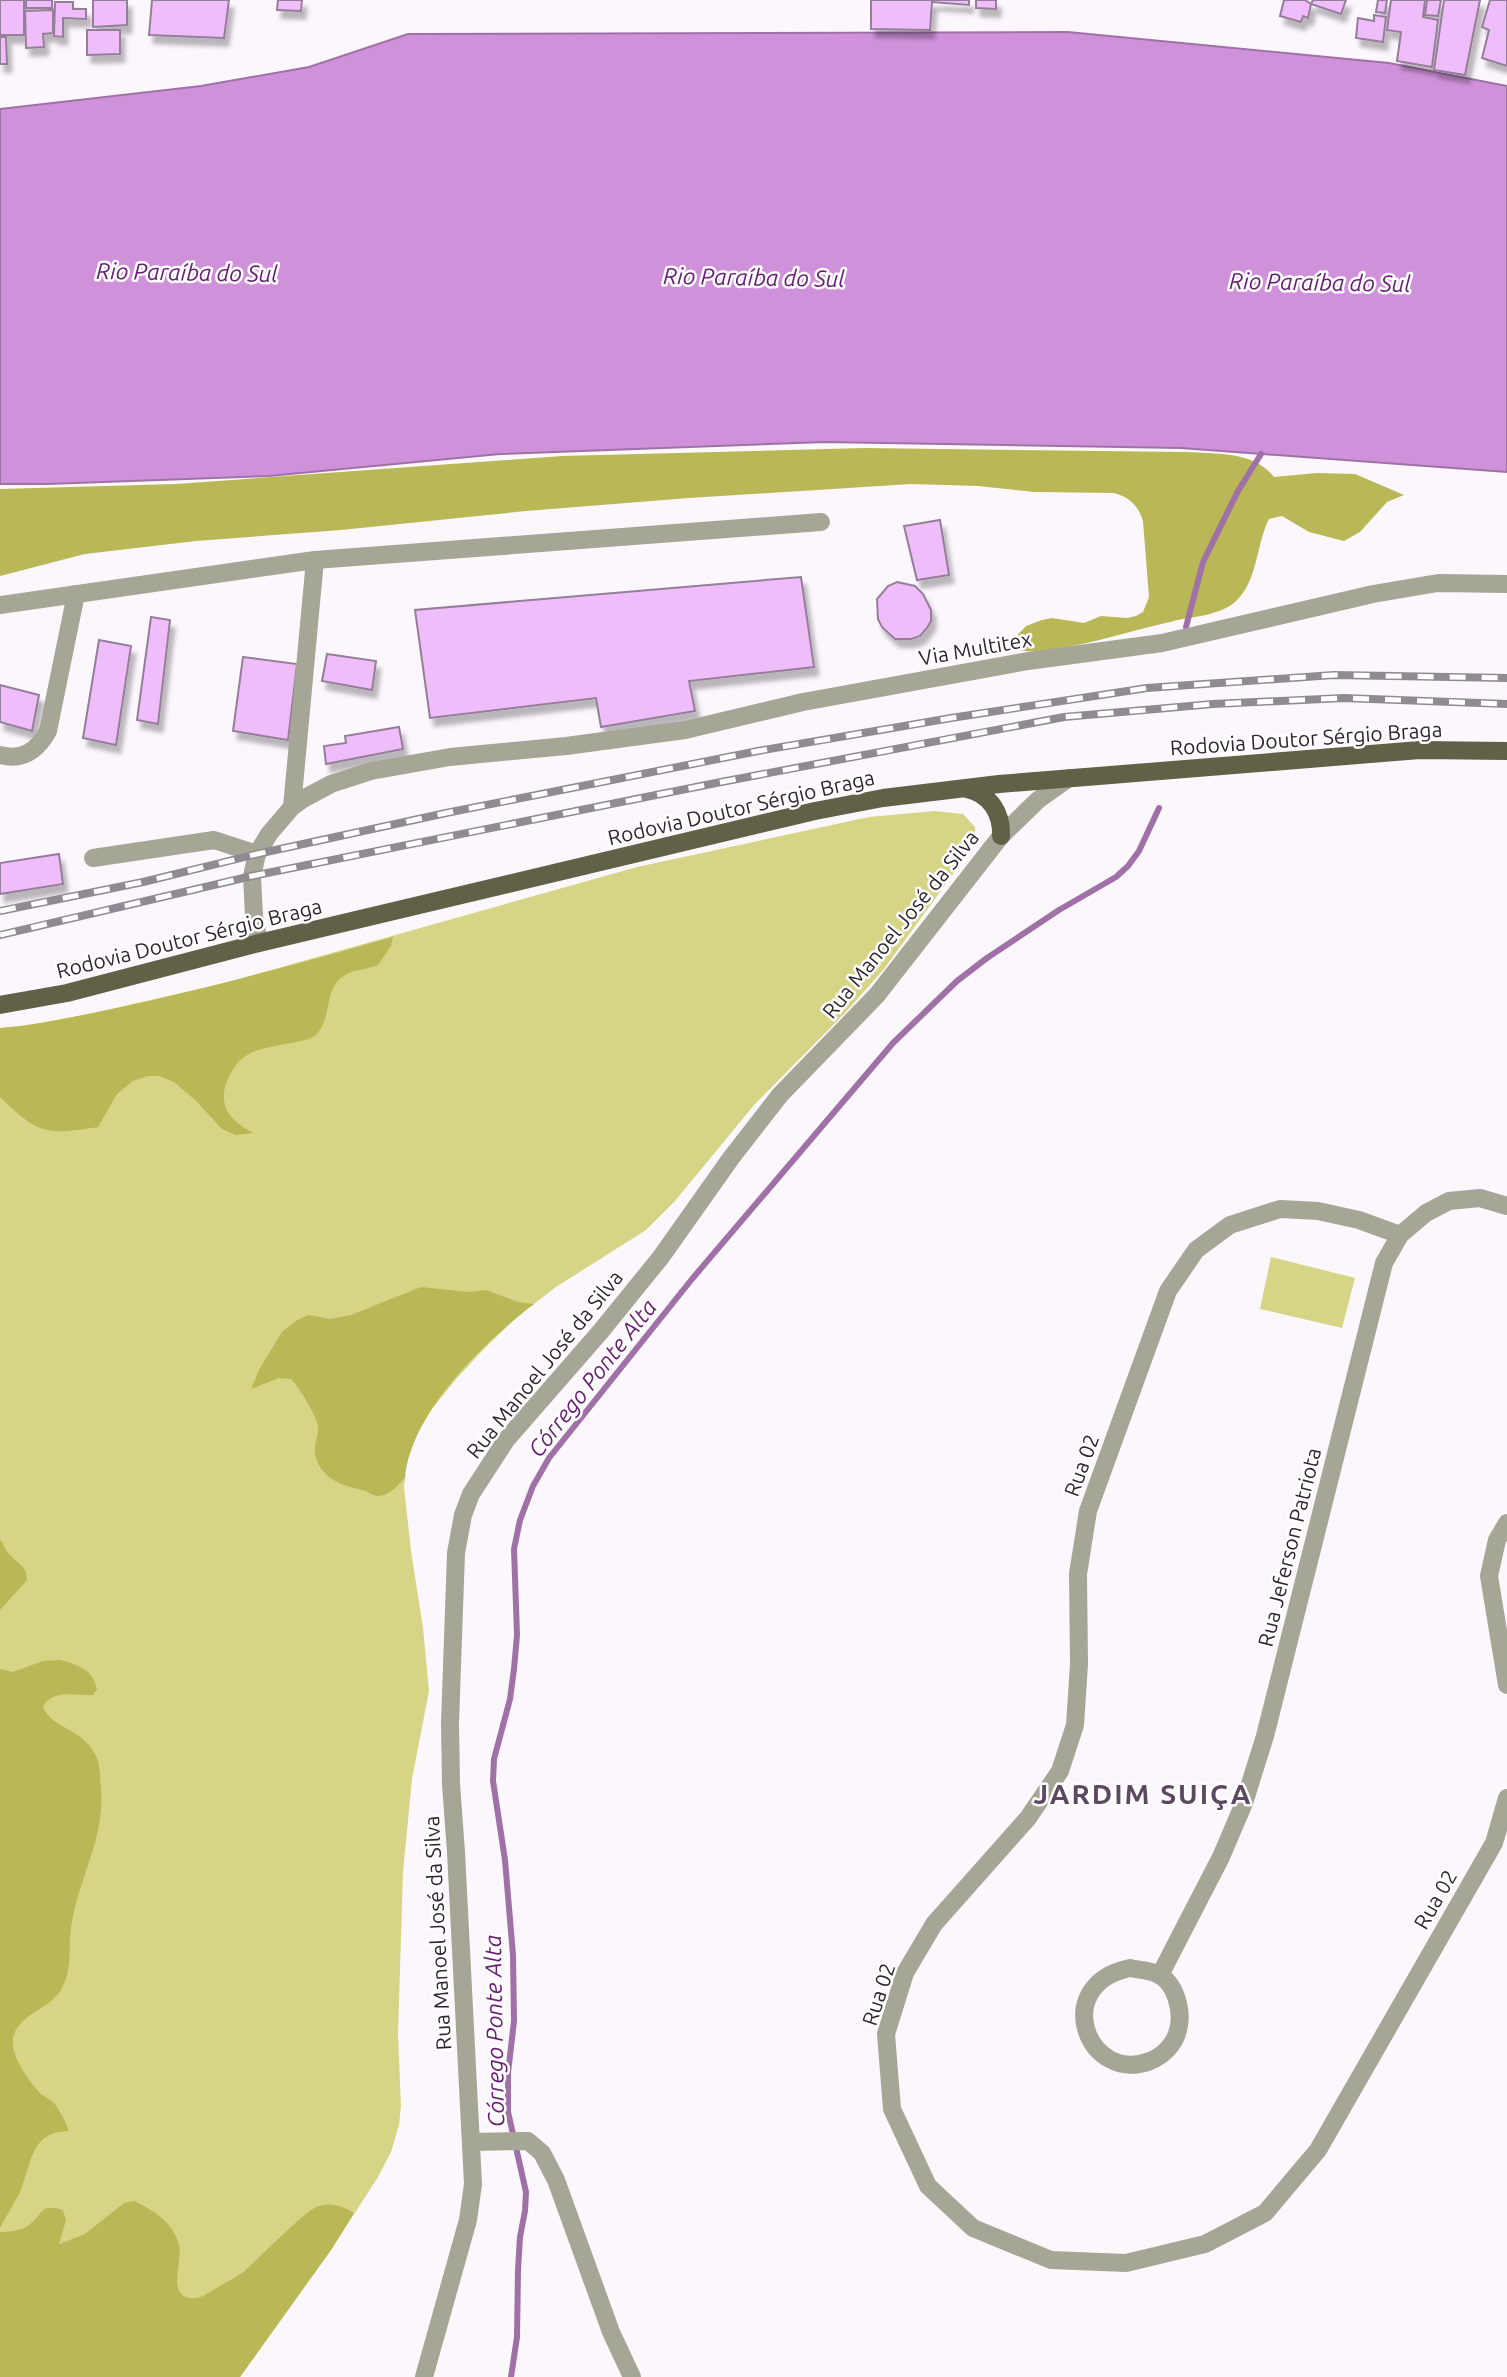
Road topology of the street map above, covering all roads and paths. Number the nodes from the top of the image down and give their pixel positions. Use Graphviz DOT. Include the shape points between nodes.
graph roads {
  1 [pos="821,522"];
  2 [pos="315,560"];
  3 [pos="1507,584"];
  4 [pos="76,594"];
  5 [pos="0,605"];
  6 [pos="1507,751"];
  7 [pos="0,755"];
  8 [pos="1069,778"];
  9 [pos="963,788"];
  10 [pos="292,807"];
  11 [pos="1001,836"];
  12 [pos="257,853"];
  13 [pos="93,858"];
  14 [pos="259,943"];
  15 [pos="0,1005"];
  16 [pos="1507,1206"];
  17 [pos="1400,1235"];
  18 [pos="1507,1523"];
  19 [pos="1507,1685"];
  20 [pos="1507,1798"];
  21 [pos="1160,1975"];
  22 [pos="471,2142"];
  23 [pos="424,2377"];
  24 [pos="632,2377"];
  1 -- 2 [label="street"];
  2 -- 4 [label="street"];
  2 -- 10 [label="street"];
  3 -- 10 [label="street, Via Multitex" via="1438,583 1162,643 1028,661 803,702 685,730 450,757 371,771 331,784"];
  4 -- 5 [label="street"];
  4 -- 7 [label="street" via="48,731 25,755"];
  6 -- 8 [label="main road, Rodovia Doutor Sérgio Braga" via="1420,750"];
  8 -- 9 [label="main road, Rodovia Doutor Sérgio Braga"];
  8 -- 11 [label="street, Rua Manoel José da Silva"];
  9 -- 11 [label="main road" via="986,798 995,808"];
  9 -- 14 [label="main road, Rodovia Doutor Sérgio Braga" via="815,811"];
  10 -- 12 [label="street, Via Multitex"];
  11 -- 22 [label="street, Rua Manoel José da Silva" via="877,995 780,1095 661,1257 506,1440 471,1494 456,1553 450,1723"];
  12 -- 13 [label="street" via="214,840"];
  12 -- 14 [label="street" via="252,876"];
  14 -- 15 [label="main road, Rodovia Doutor Sérgio Braga" via="68,993"];
  16 -- 17 [label="street, Rua Jeferson Patriota" via="1480,1198 1449,1201"];
  17 -- 20 [label="street, Rua 02" via="1318,1211 1280,1209 1230,1225 1204,1244 1168,1291 1088,1511 1078,1574 1075,1725 1060,1771 1028,1818 934,1924 905,1973 886,2034 892,2109 928,2186 973,2228 1051,2260 1126,2263 1205,2244 1265,2213 1318,2150 1494,1843"];
  17 -- 21 [label="street, Rua Jeferson Patriota" via="1384,1263 1265,1737 1244,1803"];
  18 -- 19 [label="street" via="1497,1540 1489,1576"];
  21 -- 21 [label="street" via="1178,2003 1180,2019 1170,2048 1150,2061 1127,2065 1112,2060 1089,2038 1084,2023 1091,1992 1101,1979 1130,1968"];
  22 -- 23 [label="street, Rua Manoel José da Silva" via="473,2184 468,2220"];
  22 -- 24 [label="street" via="528,2141 542,2153"];
}
